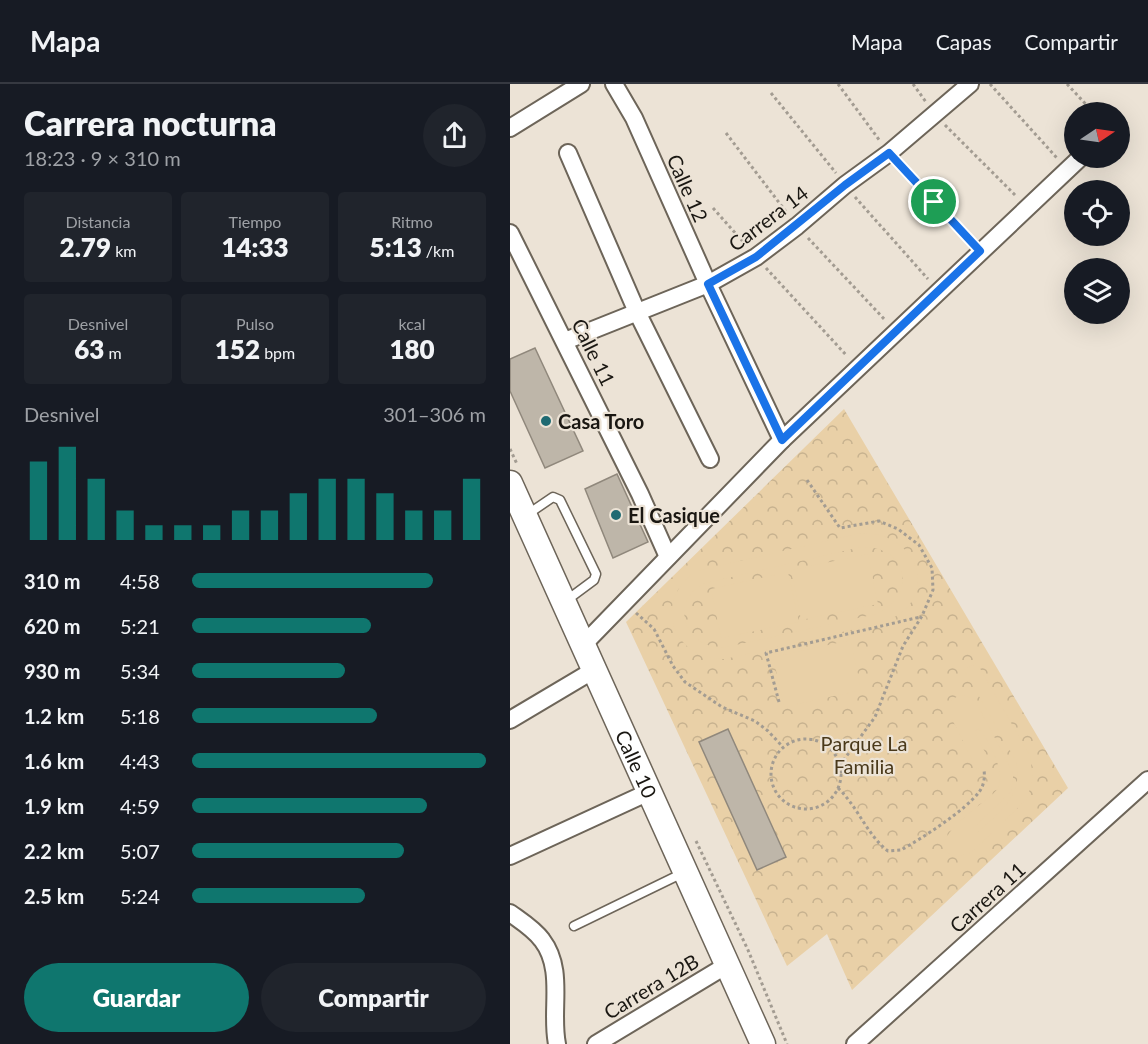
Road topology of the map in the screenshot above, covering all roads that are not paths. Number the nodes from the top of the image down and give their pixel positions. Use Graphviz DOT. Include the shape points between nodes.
graph roads {
  1 [pos="581,84"];
  2 [pos="614,84"];
  3 [pos="970,84"];
  4 [pos="510,128"];
  5 [pos="568,153"];
  6 [pos="1068,168"];
  7 [pos="510,233"];
  8 [pos="708,284"];
  9 [pos="637,312"];
  10 [pos="566,341"];
  11 [pos="782,440"];
  12 [pos="710,459"];
  13 [pos="510,483"];
  14 [pos="525,516"];
  15 [pos="668,557"];
  16 [pos="564,602"];
  17 [pos="583,645"];
  18 [pos="594,670"];
  19 [pos="510,720"];
  20 [pos="1148,780"];
  21 [pos="649,792"];
  22 [pos="510,856"];
  23 [pos="686,872"];
  24 [pos="510,913"];
  25 [pos="574,926"];
  26 [pos="727,965"];
  27 [pos="557,1044"];
  28 [pos="596,1044"];
  29 [pos="763,1044"];
  30 [pos="855,1044"];
  1 -- 4 [label="street"];
  2 -- 8 [label="street, Calle 12" via="634,118"];
  3 -- 8 [label="street, Carrera 14" via="756,257"];
  5 -- 9 [label="street"];
  6 -- 11 [label="street"];
  7 -- 10 [label="street, Calle 11"];
  8 -- 9 [label="street, Carrera 14"];
  8 -- 11 [label="street, Calle 12"];
  9 -- 10 [label="street, Carrera 14"];
  9 -- 12 [label="street"];
  10 -- 15 [label="street, Calle 11"];
  11 -- 15 [label="street"];
  13 -- 14 [label="street, Calle 10"];
  14 -- 16 [label="street, Calle 10"];
  14 -- 16 [label="lane" via="553,497 560,500 596,574 594,580"];
  15 -- 17 [label="street"];
  16 -- 17 [label="street, Calle 10"];
  17 -- 18 [label="street, Calle 10"];
  18 -- 19 [label="street"];
  18 -- 21 [label="street, Calle 10"];
  20 -- 30 [label="street, Carrera 11"];
  21 -- 22 [label="street"];
  21 -- 23 [label="street, Calle 10"];
  23 -- 25 [label="lane"];
  23 -- 26 [label="street, Calle 10"];
  24 -- 27 [label="street" via="542,940 555,966"];
  26 -- 28 [label="street, Carrera 12B"];
  26 -- 29 [label="street, Calle 10"];
}
